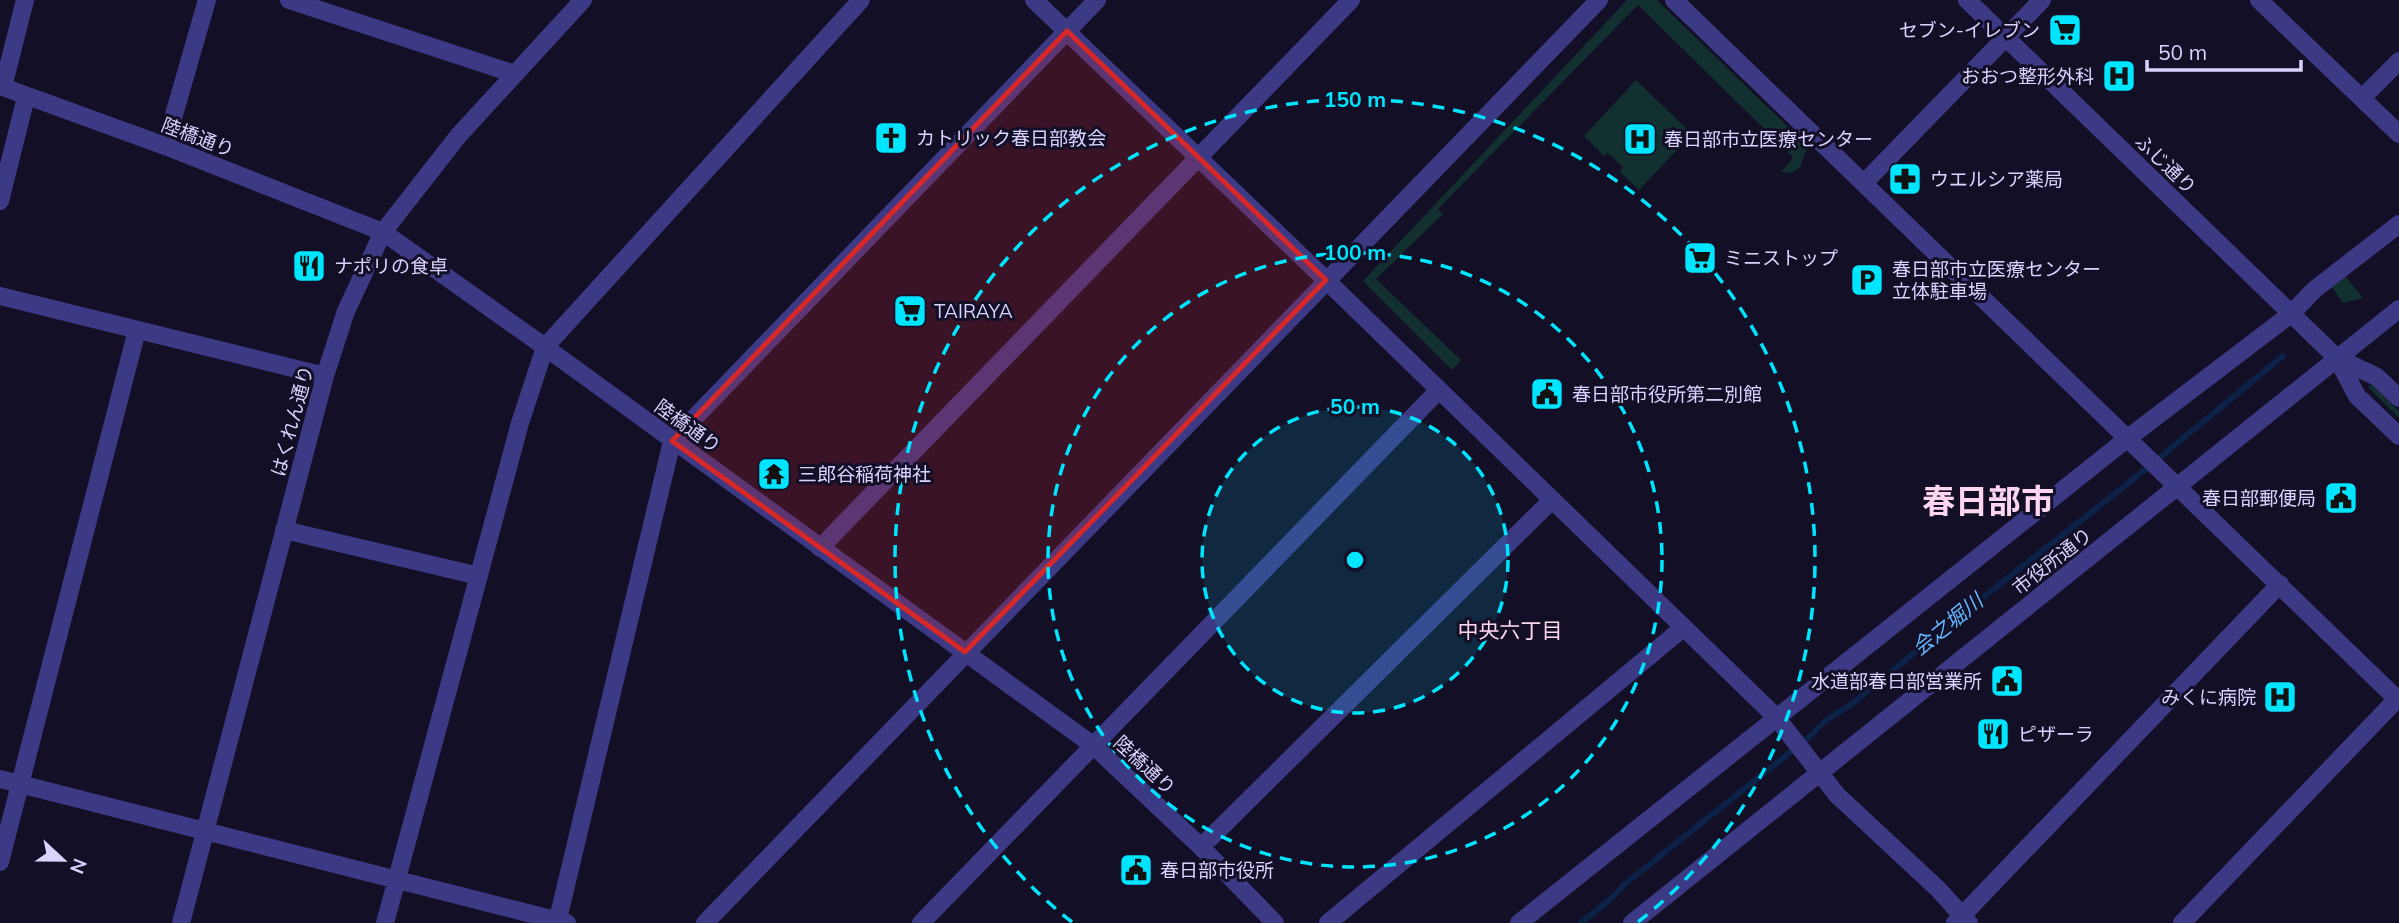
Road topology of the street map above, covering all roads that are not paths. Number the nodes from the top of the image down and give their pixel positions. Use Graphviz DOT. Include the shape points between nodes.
graph roads {
  1 [pos="25,0"];
  2 [pos="207,0"];
  3 [pos="289,0"];
  4 [pos="583,0"];
  5 [pos="861,0"];
  6 [pos="1034,0"];
  7 [pos="1097,0"];
  8 [pos="1351,0"];
  9 [pos="1599,0"];
  10 [pos="1674,0"];
  11 [pos="1967,0"];
  12 [pos="2042,0"];
  13 [pos="2259,0"];
  14 [pos="1067,31"];
  15 [pos="2006,38"];
  16 [pos="2399,61"];
  17 [pos="515,74"];
  18 [pos="1,87"];
  19 [pos="26,97"];
  20 [pos="2362,98"];
  21 [pos="2399,134"];
  22 [pos="165,146"];
  23 [pos="1199,158"];
  24 [pos="1864,183"];
  25 [pos="0,201"];
  26 [pos="2399,224"];
  27 [pos="383,232"];
  28 [pos="1326,280"];
  29 [pos="0,296"];
  30 [pos="2399,309"];
  31 [pos="2294,317"];
  32 [pos="136,330"];
  33 [pos="545,347"];
  34 [pos="2331,353"];
  35 [pos="324,376"];
  36 [pos="1438,391"];
  37 [pos="2399,398"];
  38 [pos="2399,436"];
  39 [pos="672,441"];
  40 [pos="2132,443"];
  41 [pos="2172,482"];
  42 [pos="1552,500"];
  43 [pos="284,530"];
  44 [pos="820,548"];
  45 [pos="479,576"];
  46 [pos="2280,584"];
  47 [pos="1683,628"];
  48 [pos="965,652"];
  49 [pos="2398,700"];
  50 [pos="1781,723"];
  51 [pos="1094,746"];
  52 [pos="1819,774"];
  53 [pos="0,779"];
  54 [pos="20,785"];
  55 [pos="205,831"];
  56 [pos="1201,847"];
  57 [pos="0,862"];
  58 [pos="396,879"];
  59 [pos="1962,921"];
  60 [pos="560,922"];
  61 [pos="181,923"];
  62 [pos="385,923"];
  63 [pos="705,923"];
  64 [pos="921,923"];
  65 [pos="1275,923"];
  66 [pos="1328,923"];
  67 [pos="1518,923"];
  68 [pos="1632,923"];
  69 [pos="2182,923"];
  1 -- 18 [label="street"];
  2 -- 22 [label="street"];
  3 -- 17 [label="street"];
  4 -- 17 [label="street, はくれん通り"];
  5 -- 33 [label="street"];
  6 -- 14 [label="street"];
  7 -- 14 [label="street"];
  8 -- 23 [label="street"];
  9 -- 28 [label="street"];
  10 -- 24 [label="street"];
  11 -- 15 [label="street, ふじ通り"];
  12 -- 15 [label="street"];
  13 -- 20 [label="street"];
  14 -- 23 [label="street"];
  14 -- 39 [label="street"];
  15 -- 24 [label="street"];
  15 -- 31 [label="street, ふじ通り"];
  16 -- 20 [label="street"];
  17 -- 27 [label="street, はくれん通り" via="459,135"];
  18 -- 19 [label="street, 陸橋通り"];
  19 -- 22 [label="street, 陸橋通り"];
  19 -- 25 [label="street"];
  20 -- 21 [label="street"];
  22 -- 27 [label="street, 陸橋通り"];
  23 -- 28 [label="street"];
  23 -- 44 [label="street"];
  24 -- 40 [label="street"];
  26 -- 31 [label="street" via="2314,290"];
  27 -- 33 [label="street, 陸橋通り"];
  27 -- 35 [label="street, はくれん通り" via="346,311"];
  28 -- 36 [label="street"];
  28 -- 48 [label="street"];
  29 -- 32 [label="street"];
  30 -- 34 [label="street, 市役所通り"];
  31 -- 34 [label="street, ふじ通り"];
  31 -- 40 [label="street"];
  32 -- 35 [label="street"];
  32 -- 54 [label="street"];
  33 -- 39 [label="street, 陸橋通り"];
  33 -- 45 [label="street"];
  34 -- 37 [label="street, ふじ通り" via="2377,377"];
  34 -- 38 [label="street, ふじ通り" via="2357,396"];
  34 -- 41 [label="street, 市役所通り"];
  35 -- 43 [label="street, はくれん通り"];
  36 -- 42 [label="street"];
  36 -- 51 [label="street"];
  39 -- 44 [label="street, 陸橋通り"];
  39 -- 60 [label="street"];
  40 -- 41 [label="street"];
  40 -- 50 [label="street"];
  41 -- 46 [label="street"];
  41 -- 52 [label="street, 市役所通り"];
  42 -- 47 [label="street"];
  42 -- 56 [label="street"];
  43 -- 45 [label="street"];
  43 -- 55 [label="street, はくれん通り"];
  44 -- 48 [label="street, 陸橋通り"];
  45 -- 58 [label="street"];
  46 -- 49 [label="street"];
  46 -- 59 [label="street"];
  47 -- 50 [label="street"];
  47 -- 66 [label="street"];
  48 -- 51 [label="street, 陸橋通り"];
  48 -- 63 [label="street"];
  49 -- 69 [label="street"];
  50 -- 52 [label="street"];
  50 -- 67 [label="street"];
  51 -- 56 [label="street, 陸橋通り"];
  51 -- 64 [label="street"];
  52 -- 59 [label="street" via="1938,889"];
  52 -- 68 [label="street, 市役所通り"];
  53 -- 54 [label="street"];
  54 -- 55 [label="street"];
  54 -- 57 [label="street"];
  55 -- 58 [label="street"];
  55 -- 61 [label="street, はくれん通り"];
  56 -- 65 [label="street, 陸橋通り"];
  58 -- 60 [label="street"];
  58 -- 62 [label="street"];
}
